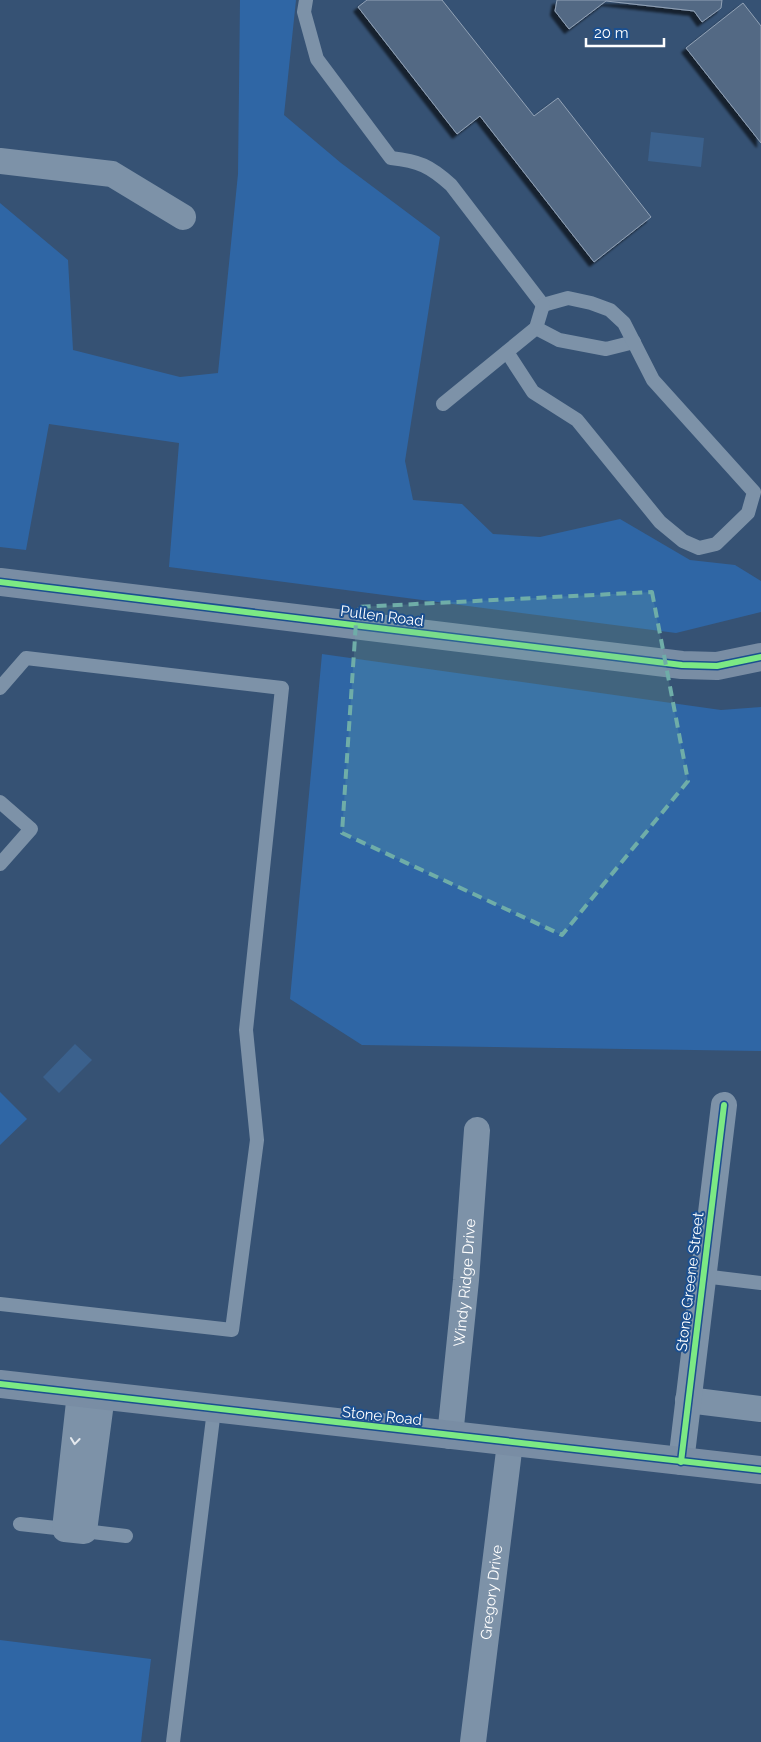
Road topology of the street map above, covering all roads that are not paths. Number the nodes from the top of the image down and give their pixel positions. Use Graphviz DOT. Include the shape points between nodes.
graph roads {
  1 [pos="306,0"];
  2 [pos="0,161"];
  3 [pos="183,217"];
  4 [pos="543,305"];
  5 [pos="536,328"];
  6 [pos="634,342"];
  7 [pos="507,352"];
  8 [pos="443,404"];
  9 [pos="757,489"];
  10 [pos="0,582"];
  11 [pos="761,657"];
  12 [pos="0,688"];
  13 [pos="0,802"];
  14 [pos="0,864"];
  15 [pos="724,1105"];
  16 [pos="477,1130"];
  17 [pos="703,1276"];
  18 [pos="761,1283"];
  19 [pos="0,1304"];
  20 [pos="0,1384"];
  21 [pos="91,1394"];
  22 [pos="688,1400"];
  23 [pos="761,1409"];
  24 [pos="214,1410"];
  25 [pos="450,1436"];
  26 [pos="510,1442"];
  27 [pos="681,1462"];
  28 [pos="761,1470"];
  29 [pos="20,1524"];
  30 [pos="75,1530"];
  31 [pos="126,1536"];
  32 [pos="173,1742"];
  33 [pos="473,1742"];
  1 -- 4 [label="lane" via="304,12 317,59 391,158 411,160 432,168 451,185"];
  2 -- 3 [label="street" via="112,174"];
  4 -- 5 [label="lane"];
  4 -- 6 [label="lane" via="568,298 591,302 610,310 624,323"];
  5 -- 6 [label="lane" via="559,340 606,349"];
  5 -- 7 [label="lane"];
  6 -- 9 [label="lane" via="653,380"];
  7 -- 8 [label="lane"];
  7 -- 9 [label="lane" via="533,392 576,420 660,522 683,541 699,548 716,544 748,513"];
  10 -- 11 [label="street, Pullen Road" via="682,665 717,666"];
  12 -- 19 [label="lane" via="26,658 282,688 246,1030 257,1140 232,1330"];
  13 -- 14 [label="lane" via="31,829"];
  15 -- 17 [label="street, Stone Greene Street"];
  16 -- 25 [label="street, Windy Ridge Drive"];
  17 -- 18 [label="lane"];
  17 -- 22 [label="street, Stone Greene Street"];
  20 -- 21 [label="street, Stone Road"];
  21 -- 24 [label="street, Stone Road"];
  21 -- 30 [label="street"];
  22 -- 23 [label="street"];
  22 -- 27 [label="street, Stone Greene Street"];
  24 -- 25 [label="street, Stone Road"];
  24 -- 32 [label="lane"];
  25 -- 26 [label="street, Stone Road"];
  26 -- 27 [label="street, Stone Road"];
  26 -- 33 [label="street, Gregory Drive"];
  27 -- 28 [label="street, Stone Road"];
  29 -- 30 [label="lane"];
  30 -- 31 [label="lane"];
}
